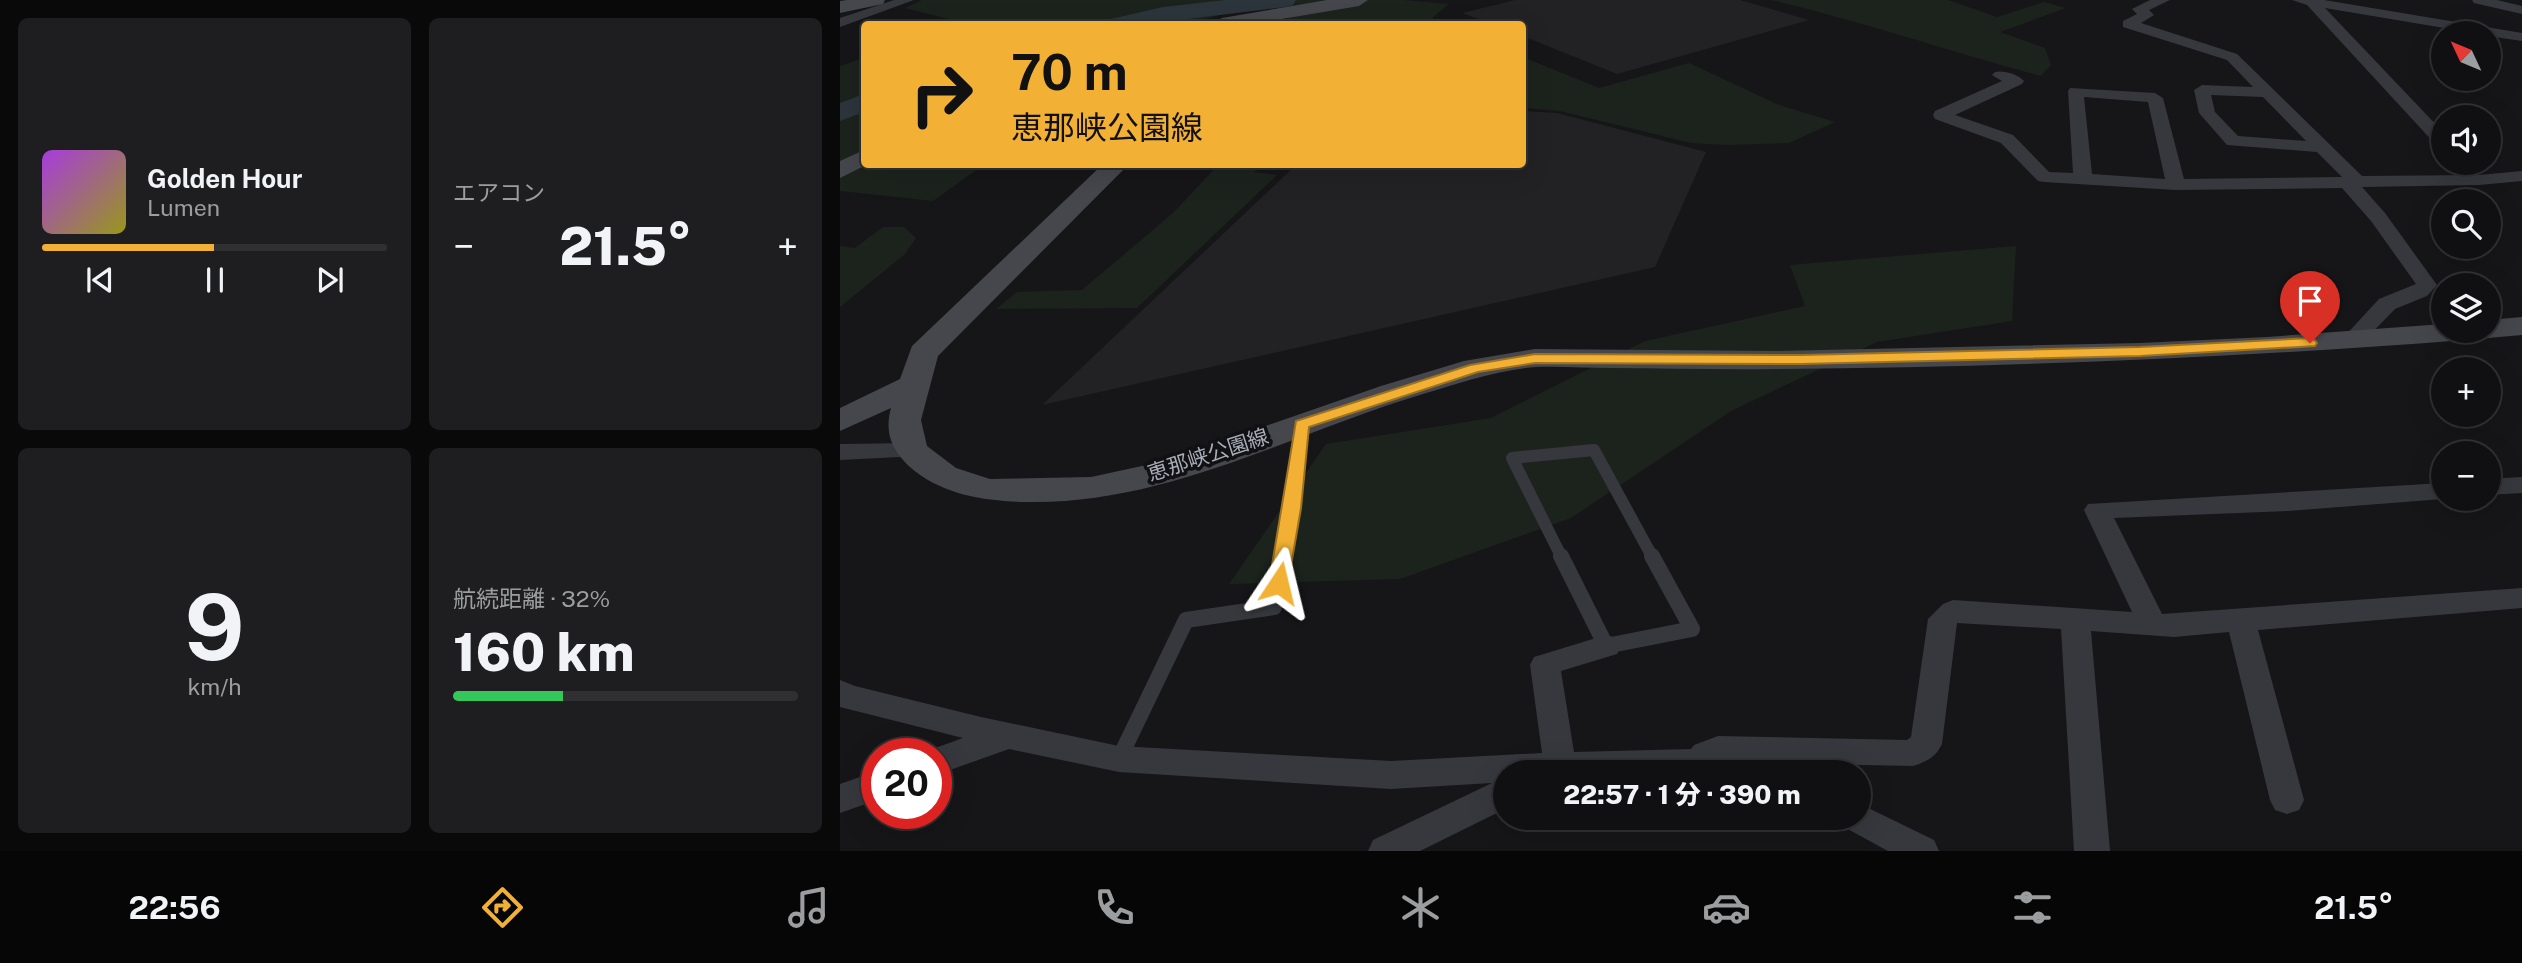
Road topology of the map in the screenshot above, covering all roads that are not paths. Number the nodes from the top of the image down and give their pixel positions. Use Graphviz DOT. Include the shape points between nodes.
graph roads {
  1 [pos="876,0"];
  2 [pos="907,0"];
  3 [pos="1359,0"];
  4 [pos="2163,0"];
  5 [pos="2479,0"];
  6 [pos="2306,2"];
  7 [pos="840,7"];
  8 [pos="2522,10"];
  9 [pos="1263,12"];
  10 [pos="1232,21"];
  11 [pos="840,23"];
  12 [pos="2522,37"];
  13 [pos="2000,75"];
  14 [pos="2268,92"];
  15 [pos="2431,130"];
  16 [pos="2322,147"];
  17 [pos="861,159"];
  18 [pos="1113,168"];
  19 [pos="840,171"];
  20 [pos="2474,175"];
  21 [pos="2522,176"];
  22 [pos="2479,180"];
  23 [pos="2083,181"];
  24 [pos="2351,182"];
  25 [pos="2176,185"];
  26 [pos="2522,326"];
  27 [pos="2501,328"];
  28 [pos="2431,333"];
  29 [pos="2353,339"];
  30 [pos="913,385"];
  31 [pos="840,421"];
  32 [pos="1302,424"];
  33 [pos="911,451"];
  34 [pos="840,452"];
  35 [pos="2522,485"];
  36 [pos="2501,486"];
  37 [pos="2431,492"];
  38 [pos="2522,598"];
  39 [pos="2075,618"];
  40 [pos="2241,620"];
  41 [pos="2152,624"];
  42 [pos="1606,646"];
  43 [pos="840,692"];
  44 [pos="1007,736"];
  45 [pos="952,756"];
  46 [pos="1119,759"];
  47 [pos="1553,760"];
  48 [pos="1701,760"];
  49 [pos="1493,771"];
  50 [pos="861,791"];
  51 [pos="840,799"];
  52 [pos="1493,799"];
  53 [pos="2287,800"];
  54 [pos="1871,825"];
  55 [pos="1386,851"];
  56 [pos="1921,851"];
  57 [pos="2092,851"];
  1 -- 7 [label="main road"];
  2 -- 11 [label="street"];
  3 -- 9 [label="main road"];
  4 -- 14 [label="street" via="2139,9 2147,15 2128,24 2232,57"];
  5 -- 8 [label="street"];
  6 -- 12 [label="street"];
  6 -- 15 [label="street"];
  9 -- 10 [label="main road"];
  13 -- 23 [label="street" via="2016,81 1941,114 2007,139 2043,177"];
  14 -- 16 [label="street"];
  14 -- 16 [label="street" via="2202,90 2207,113 2233,141"];
  16 -- 24 [label="street"];
  17 -- 19 [label="main road"];
  18 -- 30 [label="main road" via="923,353"];
  20 -- 22 [label="street"];
  21 -- 22 [label="street"];
  22 -- 24 [label="street"];
  23 -- 25 [label="street"];
  23 -- 25 [label="street" via="2076,91 2155,98"];
  24 -- 25 [label="street"];
  24 -- 29 [label="street" via="2427,285 2387,304"];
  26 -- 27 [label="main road"];
  28 -- 29 [label="main road, 恵那峡公園線"];
  29 -- 32 [label="main road, 恵那峡公園線" via="2242,347 1775,360 1535,358 1475,368"];
  30 -- 31 [label="main road"];
  30 -- 33 [label="main road" via="904,420"];
  32 -- 33 [label="main road, 恵那峡公園線" via="1173,470 1091,488 988,490 944,476"];
  32 -- 46 [label="lane" via="1274,607 1186,620"];
  33 -- 34 [label="street"];
  35 -- 36 [label="street"];
  37 -- 41 [label="street" via="2097,510"];
  38 -- 40 [label="street"];
  39 -- 41 [label="street"];
  39 -- 48 [label="street" via="1961,609 1947,614 1926,744 1913,753 1718,749"];
  39 -- 57 [label="street"];
  40 -- 41 [label="street"];
  40 -- 53 [label="street"];
  42 -- 42 [label="lane" via="1692,629 1594,450 1512,458"];
  42 -- 47 [label="street" via="1545,664"];
  43 -- 44 [label="street"];
  44 -- 45 [label="street"];
  44 -- 46 [label="street"];
  46 -- 49 [label="street" via="1391,775"];
  50 -- 51 [label="street"];
  52 -- 55 [label="street"];
  54 -- 56 [label="street"];
}
